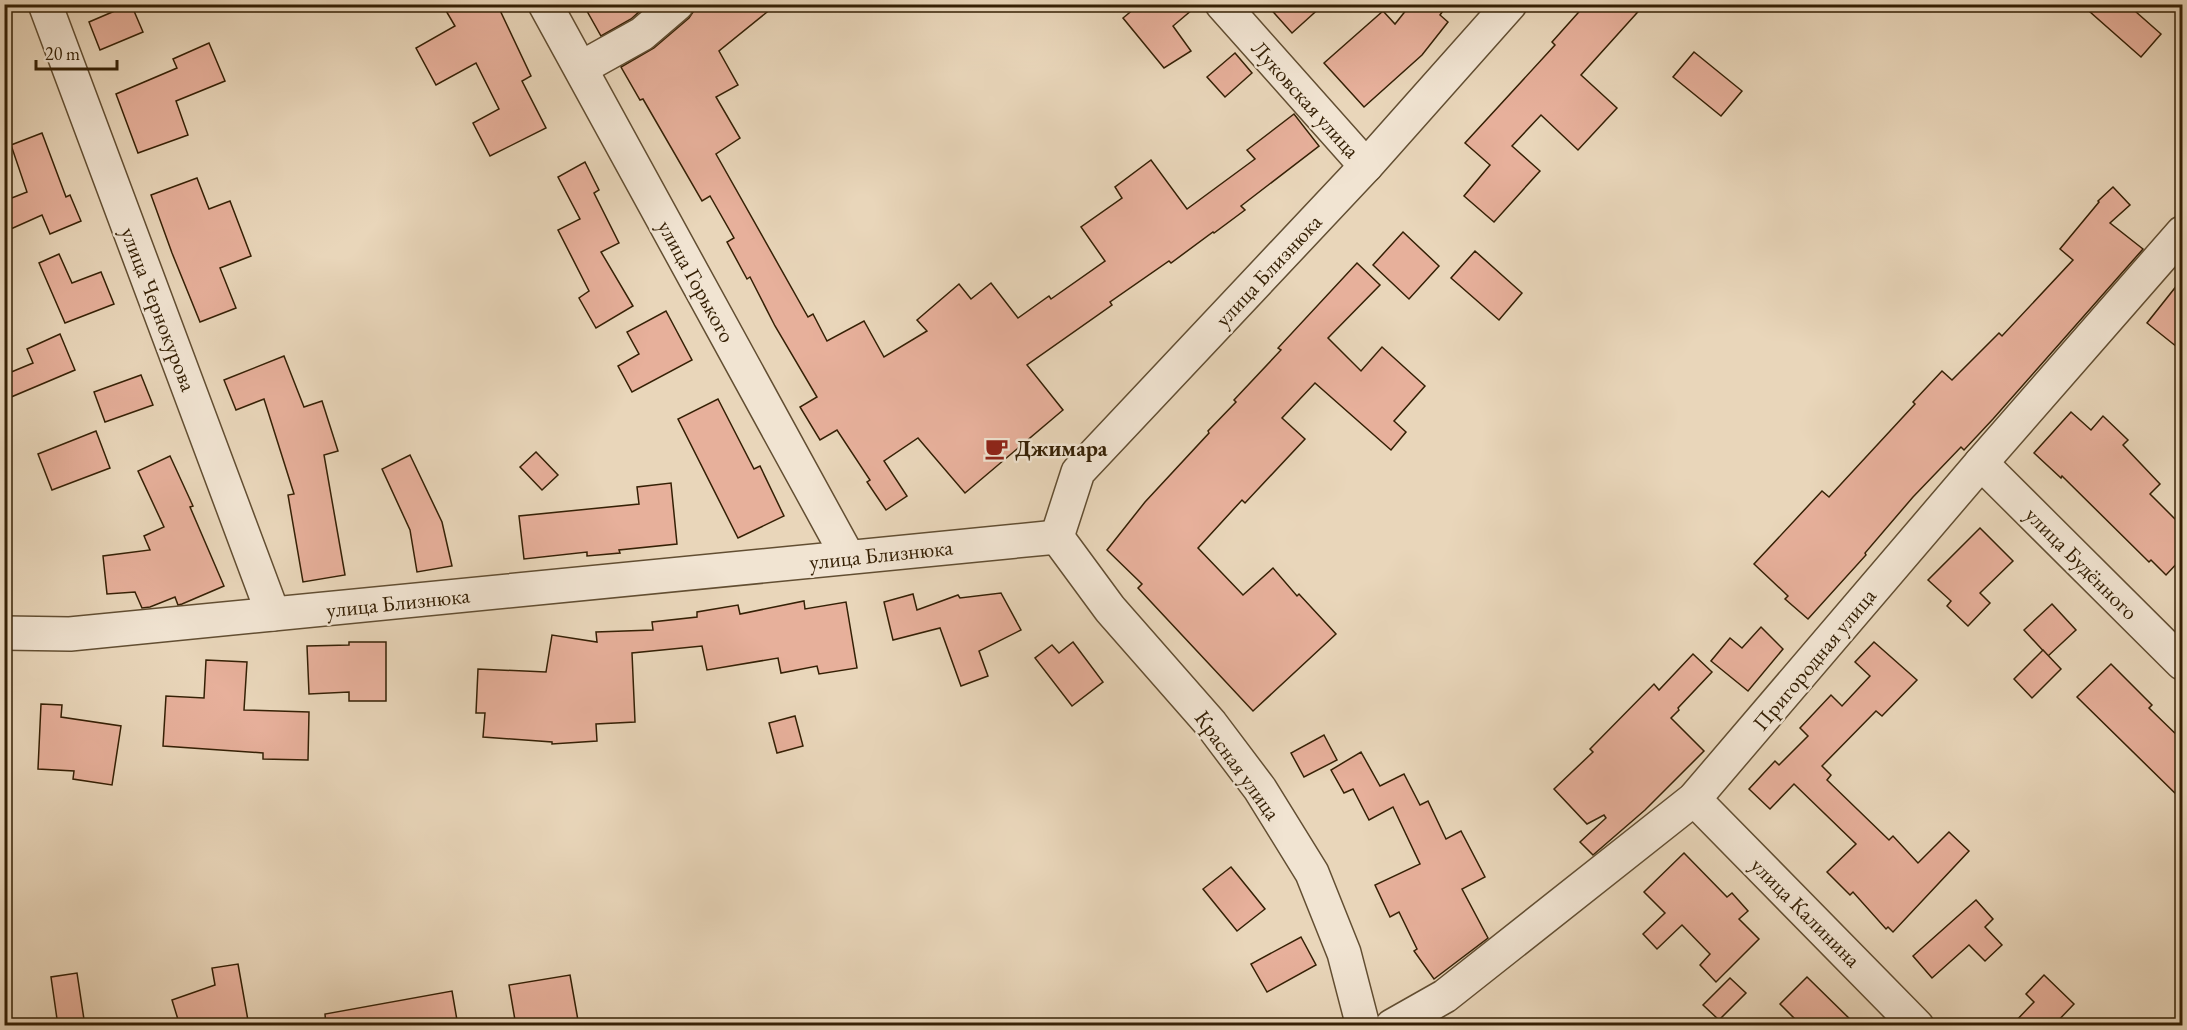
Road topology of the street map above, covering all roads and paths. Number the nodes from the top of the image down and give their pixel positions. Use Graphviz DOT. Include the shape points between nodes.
graph roads {
  1 [pos="45,4"];
  2 [pos="545,4"];
  3 [pos="677,4"];
  4 [pos="1222,4"];
  5 [pos="1510,4"];
  6 [pos="580,68"];
  7 [pos="1366,166"];
  8 [pos="2182,233"];
  9 [pos="1981,463"];
  10 [pos="1057,537"];
  11 [pos="848,557"];
  12 [pos="273,614"];
  13 [pos="4,633"];
  14 [pos="2182,663"];
  15 [pos="1694,800"];
  16 [pos="1363,1026"];
  17 [pos="1392,1026"];
  18 [pos="1917,1026"];
  1 -- 12 [label="street, улица Чернокурова"];
  2 -- 6 [label="street, улица Горького"];
  3 -- 6 [label="street" via="642,34"];
  4 -- 7 [label="street, Луковская улица"];
  5 -- 7 [label="street, улица Близнюка"];
  6 -- 11 [label="street, улица Горького"];
  7 -- 10 [label="street, улица Близнюка" via="1078,472"];
  8 -- 9 [label="street, Пригородная улица"];
  9 -- 14 [label="street, улица Будённого"];
  9 -- 15 [label="street, Пригородная улица"];
  10 -- 11 [label="street, улица Близнюка"];
  10 -- 16 [label="street, Красная улица" via="1110,609 1211,724 1260,789 1312,873 1344,953"];
  11 -- 12 [label="street, улица Близнюка"];
  12 -- 13 [label="street, улица Близнюка" via="70,634"];
  15 -- 17 [label="street, Пригородная улица" via="1444,996"];
  15 -- 18 [label="street, улица Калинина"];
}
